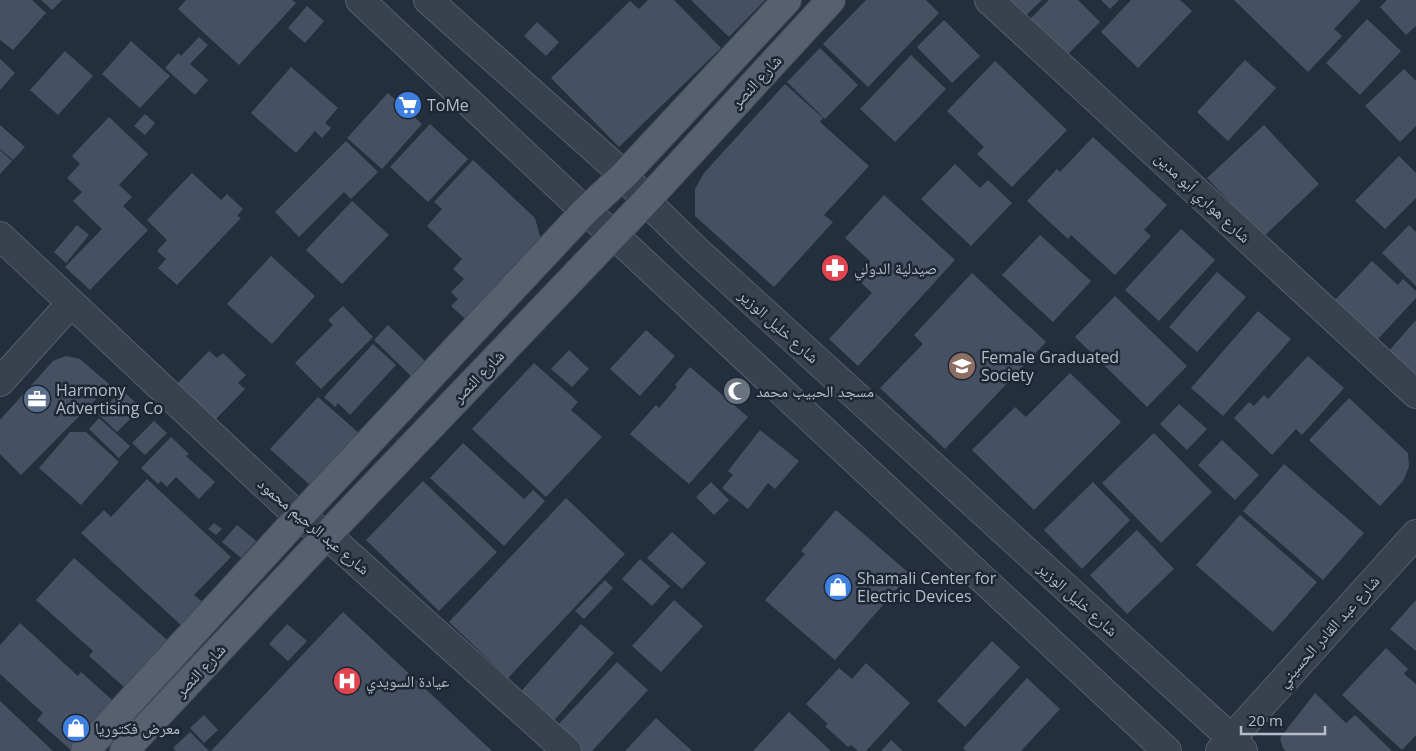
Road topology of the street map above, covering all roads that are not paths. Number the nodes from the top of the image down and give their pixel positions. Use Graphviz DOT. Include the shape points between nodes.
graph roads {
  1 [pos="360,0"];
  2 [pos="428,0"];
  3 [pos="787,0"];
  4 [pos="831,0"];
  5 [pos="989,0"];
  6 [pos="624,175"];
  7 [pos="646,201"];
  8 [pos="585,210"];
  9 [pos="613,234"];
  10 [pos="0,236"];
  11 [pos="71,303"];
  12 [pos="0,382"];
  13 [pos="1416,394"];
  14 [pos="299,518"];
  15 [pos="1416,534"];
  16 [pos="327,535"];
  17 [pos="1232,747"];
  18 [pos="85,751"];
  19 [pos="124,751"];
  20 [pos="567,751"];
  21 [pos="1167,751"];
  1 -- 8 [label="street"];
  2 -- 6 [label="street, شارع خليل الوزير"];
  3 -- 6 [label="main road, شارع النصر"];
  4 -- 7 [label="main road, شارع النصر"];
  5 -- 13 [label="street, شارع هواري أبو مدين"];
  6 -- 7 [label="street, شارع خليل الوزير"];
  6 -- 8 [label="main road, شارع النصر"];
  7 -- 9 [label="main road, شارع النصر"];
  7 -- 17 [label="street, شارع خليل الوزير"];
  8 -- 9 [label="street"];
  8 -- 14 [label="main road, شارع النصر"];
  9 -- 16 [label="main road, شارع النصر"];
  9 -- 21 [label="street"];
  10 -- 11 [label="street, شارع عبد الرحيم محمود"];
  11 -- 12 [label="street"];
  11 -- 14 [label="street, شارع عبد الرحيم محمود"];
  14 -- 16 [label="street, شارع عبد الرحيم محمود"];
  14 -- 18 [label="main road, شارع النصر"];
  15 -- 17 [label="street, شارع عبد القادر الحسيني"];
  16 -- 19 [label="main road, شارع النصر"];
  16 -- 20 [label="street, شارع عبد الرحيم محمود"];
}
